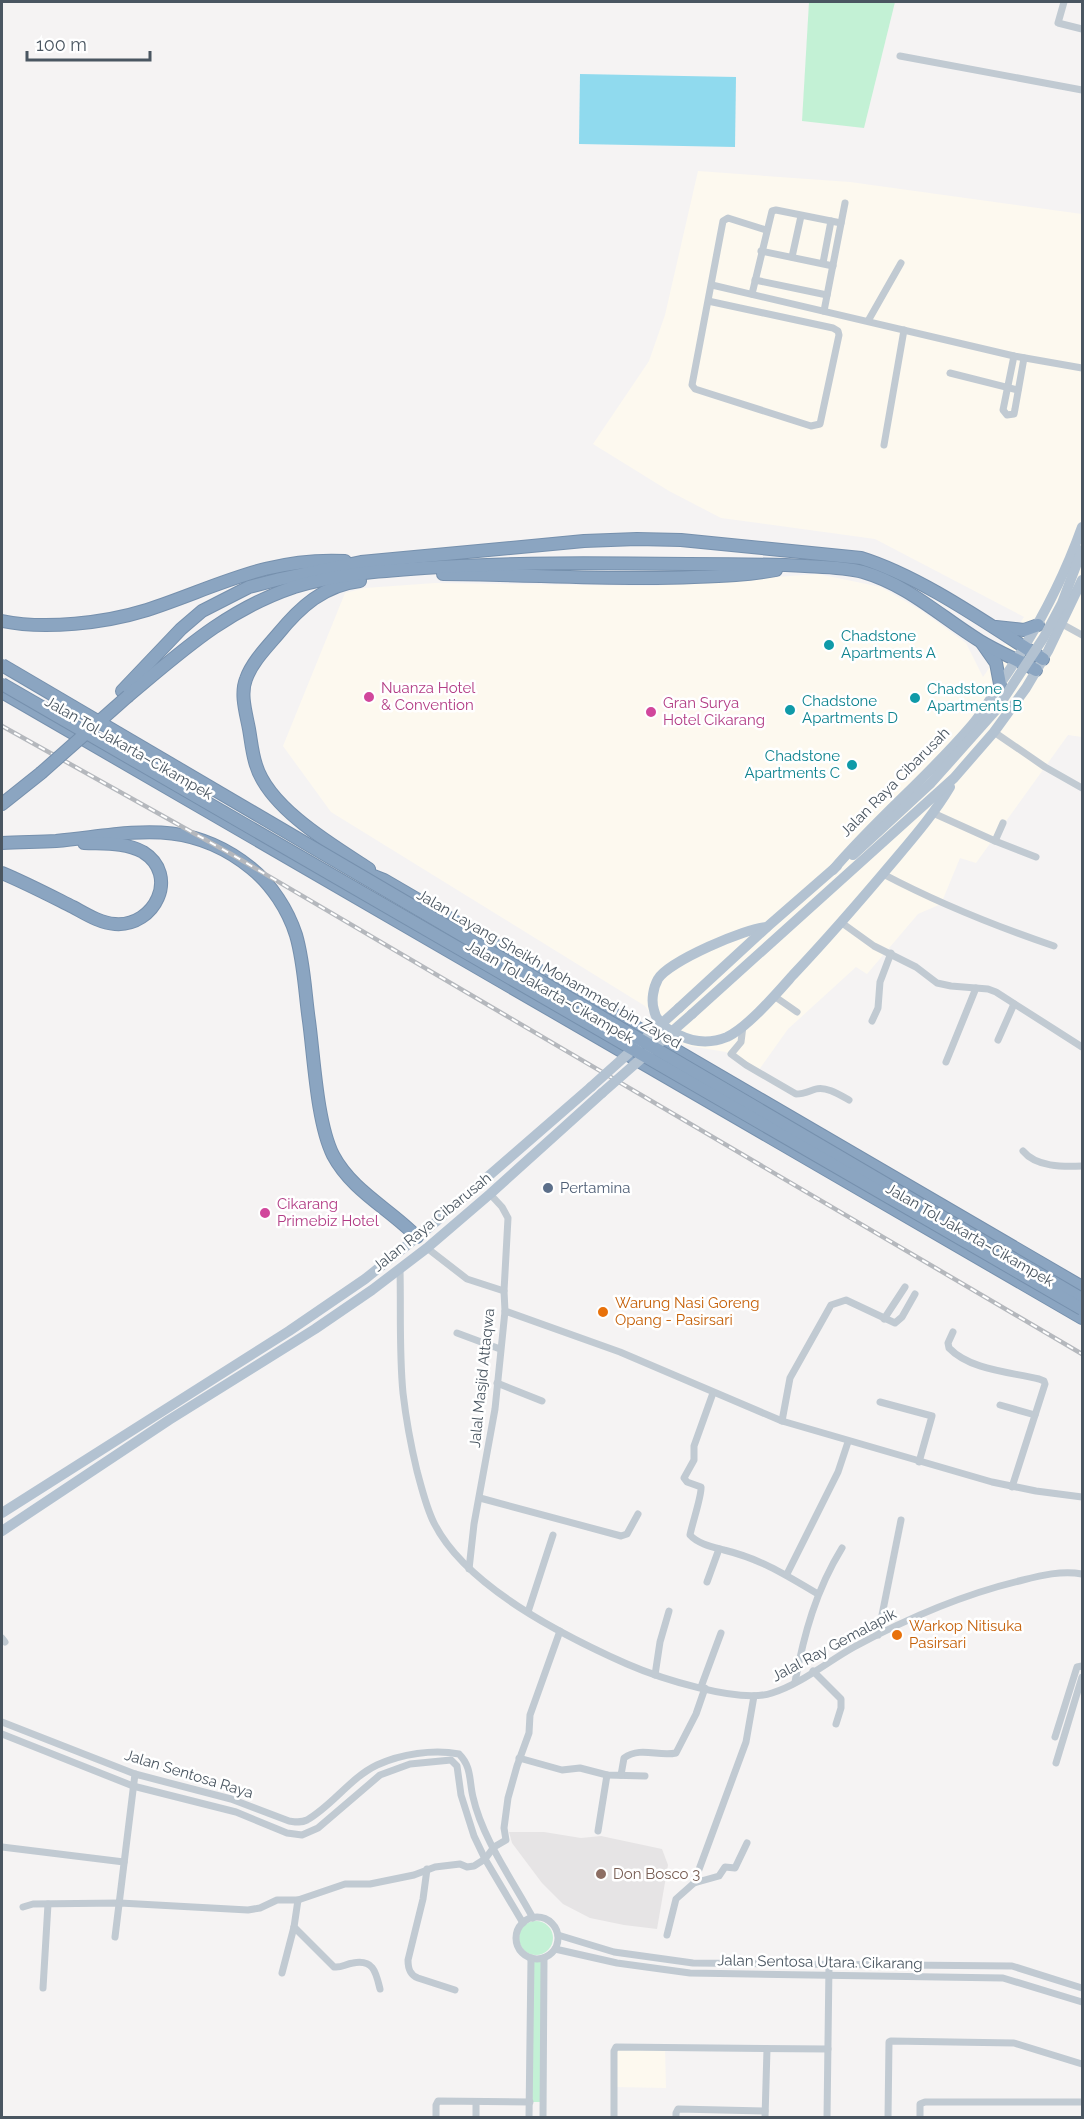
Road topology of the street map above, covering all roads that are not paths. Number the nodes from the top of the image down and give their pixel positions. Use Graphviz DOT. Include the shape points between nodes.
graph roads {
  1 [pos="1064,2"];
  2 [pos="1083,29"];
  3 [pos="900,56"];
  4 [pos="1083,90"];
  5 [pos="845,203"];
  6 [pos="801,216"];
  7 [pos="831,221"];
  8 [pos="842,223"];
  9 [pos="766,230"];
  10 [pos="762,251"];
  11 [pos="792,257"];
  12 [pos="823,263"];
  13 [pos="901,263"];
  14 [pos="832,266"];
  15 [pos="755,280"];
  16 [pos="712,285"];
  17 [pos="752,294"];
  18 [pos="827,295"];
  19 [pos="708,301"];
  20 [pos="824,311"];
  21 [pos="868,321"];
  22 [pos="904,330"];
  23 [pos="1014,356"];
  24 [pos="1024,358"];
  25 [pos="1083,368"];
  26 [pos="950,374"];
  27 [pos="1008,387"];
  28 [pos="1018,390"];
  29 [pos="884,445"];
  30 [pos="1083,527"];
  31 [pos="1083,550"];
  32 [pos="361,562"];
  33 [pos="1083,565"];
  34 [pos="798,566"];
  35 [pos="1083,580"];
  36 [pos="2,621"];
  37 [pos="1062,624"];
  38 [pos="1038,625"];
  39 [pos="992,626"];
  40 [pos="1083,635"];
  41 [pos="981,642"];
  42 [pos="1026,644"];
  43 [pos="1016,659"];
  44 [pos="1043,660"];
  45 [pos="2,665"];
  46 [pos="1004,679"];
  47 [pos="2,684"];
  48 [pos="1026,687"];
  49 [pos="2,692"];
  50 [pos="125,693"];
  51 [pos="994,732"];
  52 [pos="39,770"];
  53 [pos="954,778"];
  54 [pos="1083,788"];
  55 [pos="2,795"];
  56 [pos="2,804"];
  57 [pos="933,813"];
  58 [pos="1003,823"];
  59 [pos="56,841"];
  60 [pos="995,841"];
  61 [pos="2,843"];
  62 [pos="855,856"];
  63 [pos="1036,857"];
  64 [pos="832,870"];
  65 [pos="2,873"];
  66 [pos="883,874"];
  67 [pos="384,880"];
  68 [pos="839,882"];
  69 [pos="842,923"];
  70 [pos="767,927"];
  71 [pos="1054,946"];
  72 [pos="891,953"];
  73 [pos="976,988"];
  74 [pos="774,996"];
  75 [pos="1014,1004"];
  76 [pos="797,1012"];
  77 [pos="872,1021"];
  78 [pos="742,1026"];
  79 [pos="998,1040"];
  80 [pos="1083,1047"];
  81 [pos="946,1062"];
  82 [pos="849,1100"];
  83 [pos="1023,1151"];
  84 [pos="1083,1166"];
  85 [pos="490,1194"];
  86 [pos="417,1236"];
  87 [pos="427,1248"];
  88 [pos="390,1259"];
  89 [pos="400,1269"];
  90 [pos="905,1287"];
  91 [pos="1083,1287"];
  92 [pos="504,1292"];
  93 [pos="915,1294"];
  94 [pos="1083,1299"];
  95 [pos="1083,1309"];
  96 [pos="505,1311"];
  97 [pos="1083,1318"];
  98 [pos="884,1319"];
  99 [pos="953,1332"];
  100 [pos="457,1333"];
  101 [pos="500,1349"];
  102 [pos="497,1383"];
  103 [pos="713,1393"];
  104 [pos="542,1401"];
  105 [pos="880,1402"];
  106 [pos="1000,1405"];
  107 [pos="1035,1415"];
  108 [pos="783,1421"];
  109 [pos="848,1442"];
  110 [pos="919,1462"];
  111 [pos="1012,1487"];
  112 [pos="1083,1497"];
  113 [pos="480,1498"];
  114 [pos="2,1513"];
  115 [pos="638,1514"];
  116 [pos="901,1520"];
  117 [pos="2,1531"];
  118 [pos="553,1535"];
  119 [pos="842,1548"];
  120 [pos="719,1549"];
  121 [pos="469,1569"];
  122 [pos="787,1574"];
  123 [pos="1083,1574"];
  124 [pos="707,1582"];
  125 [pos="818,1594"];
  126 [pos="669,1611"];
  127 [pos="528,1612"];
  128 [pos="560,1631"];
  129 [pos="721,1633"];
  130 [pos="878,1635"];
  131 [pos="1083,1666"];
  132 [pos="813,1671"];
  133 [pos="655,1675"];
  134 [pos="1083,1677"];
  135 [pos="795,1682"];
  136 [pos="703,1688"];
  137 [pos="754,1696"];
  138 [pos="2,1722"];
  139 [pos="836,1724"];
  140 [pos="2,1734"];
  141 [pos="1055,1737"];
  142 [pos="519,1758"];
  143 [pos="1056,1763"];
  144 [pos="135,1774"];
  145 [pos="606,1775"];
  146 [pos="621,1775"];
  147 [pos="645,1776"];
  148 [pos="133,1786"];
  149 [pos="598,1830"];
  150 [pos="747,1843"];
  151 [pos="2,1846"];
  152 [pos="494,1847"];
  153 [pos="485,1859"];
  154 [pos="124,1862"];
  155 [pos="427,1869"];
  156 [pos="694,1883"];
  157 [pos="298,1900"];
  158 [pos="120,1903"];
  159 [pos="48,1904"];
  160 [pos="23,1906"];
  161 [pos="533,1918"];
  162 [pos="523,1923"];
  163 [pos="294,1927"];
  164 [pos="558,1935"];
  165 [pos="667,1935"];
  166 [pos="115,1937"];
  167 [pos="555,1949"];
  168 [pos="531,1958"];
  169 [pos="544,1958"];
  170 [pos="829,1965"];
  171 [pos="282,1973"];
  172 [pos="829,1976"];
  173 [pos="43,1988"];
  174 [pos="1083,1988"];
  175 [pos="380,1989"];
  176 [pos="456,1990"];
  177 [pos="1083,2002"];
  178 [pos="768,2049"];
  179 [pos="828,2049"];
  180 [pos="1083,2064"];
  181 [pos="476,2102"];
  182 [pos="530,2102"];
  183 [pos="1083,2102"];
  184 [pos="765,2114"];
  185 [pos="436,2118"];
  186 [pos="476,2118"];
  187 [pos="530,2118"];
  188 [pos="543,2118"];
  189 [pos="614,2118"];
  190 [pos="676,2118"];
  191 [pos="827,2118"];
  192 [pos="888,2118"];
  193 [pos="920,2118"];
  1 -- 2 [label="street" via="1058,23"];
  3 -- 4 [label="street"];
  5 -- 8 [label="street"];
  6 -- 7 [label="street"];
  6 -- 9 [label="street" via="774,210"];
  6 -- 11 [label="street"];
  7 -- 8 [label="street"];
  7 -- 12 [label="street"];
  8 -- 14 [label="street"];
  9 -- 10 [label="street"];
  9 -- 16 [label="street" via="725,219"];
  10 -- 11 [label="street"];
  10 -- 15 [label="street"];
  11 -- 12 [label="street"];
  12 -- 14 [label="street"];
  13 -- 21 [label="street"];
  14 -- 18 [label="street"];
  15 -- 17 [label="street"];
  15 -- 18 [label="street"];
  16 -- 17 [label="street"];
  16 -- 19 [label="street"];
  17 -- 20 [label="street"];
  18 -- 20 [label="street"];
  19 -- 19 [label="street" via="693,387 811,426 820,424 838,331"];
  20 -- 21 [label="street"];
  21 -- 22 [label="street"];
  22 -- 23 [label="street"];
  22 -- 29 [label="street"];
  23 -- 24 [label="street"];
  23 -- 27 [label="street"];
  24 -- 25 [label="street"];
  24 -- 28 [label="street"];
  26 -- 27 [label="street"];
  27 -- 28 [label="street"];
  27 -- 28 [label="street" via="1006,415 1014,414"];
  30 -- 38 [label="main road, Jalan Raya Cibarusah"];
  31 -- 62 [label="main road, Jalan Raya Cibarusah, bridge" via="1044,637 996,710 938,776"];
  32 -- 36 [label="highway" via="327,560 279,565 145,610 98,621"];
  32 -- 39 [label="highway" via="637,539 818,552 877,563"];
  32 -- 50 [label="highway" via="249,587 202,611"];
  33 -- 62 [label="main road, Jalan Raya Cibarusah, bridge" via="1047,640 998,718 941,780"];
  34 -- 41 [label="highway" via="862,572 894,584"];
  34 -- 50 [label="highway" via="499,564 379,571 322,579 262,600 214,626"];
  34 -- 67 [label="highway" via="759,573 645,579 478,574 386,578 336,586 321,593 292,616 246,679 244,700 256,765 265,785 298,818"];
  35 -- 37 [label="main road, Jalan Raya Cibarusah"];
  37 -- 40 [label="street"];
  37 -- 44 [label="main road, Jalan Raya Cibarusah"];
  38 -- 39 [label="highway" via="1020,630"];
  38 -- 42 [label="main road, Jalan Raya Cibarusah"];
  39 -- 42 [label="highway"];
  41 -- 43 [label="highway"];
  41 -- 46 [label="highway"];
  42 -- 43 [label="main road, Jalan Raya Cibarusah"];
  42 -- 44 [label="highway"];
  43 -- 44 [label="highway"];
  43 -- 46 [label="main road, Jalan Raya Cibarusah"];
  44 -- 48 [label="main road, Jalan Raya Cibarusah"];
  45 -- 67 [label="highway, Jalan Tol Jakarta–Cikampek" via="354,868"];
  45 -- 94 [label="highway, Jalan Layang Sheikh Mohammed bin Zayed, bridge"];
  46 -- 48 [label="main road" via="1014,673 1020,675"];
  46 -- 64 [label="main road, Jalan Raya Cibarusah" via="974,723 929,773"];
  47 -- 95 [label="highway, Jalan Layang Sheikh Mohammed bin Zayed, bridge"];
  48 -- 51 [label="main road, Jalan Raya Cibarusah"];
  49 -- 97 [label="highway, Jalan Tol Jakarta–Cikampek"];
  50 -- 52 [label="highway, bridge"];
  51 -- 53 [label="main road, Jalan Raya Cibarusah"];
  51 -- 54 [label="street"];
  52 -- 55 [label="highway"];
  52 -- 56 [label="highway"];
  53 -- 57 [label="main road"];
  53 -- 68 [label="main road, Jalan Raya Cibarusah"];
  57 -- 60 [label="street"];
  57 -- 66 [label="main road"];
  58 -- 60 [label="street"];
  59 -- 61 [label="highway"];
  59 -- 65 [label="highway" via="121,845 145,853 160,875 160,894 155,905 143,917 115,924 96,919"];
  59 -- 86 [label="highway" via="132,831 178,834 207,841 260,875 285,910 296,936 319,1098 331,1149 357,1186"];
  60 -- 63 [label="street"];
  62 -- 64 [label="main road, Jalan Raya Cibarusah"];
  62 -- 68 [label="main road, Jalan Raya Cibarusah"];
  64 -- 70 [label="main road, Jalan Raya Cibarusah"];
  66 -- 69 [label="main road"];
  66 -- 71 [label="street" via="918,893"];
  67 -- 91 [label="highway, Jalan Tol Jakarta–Cikampek"];
  68 -- 85 [label="main road, Jalan Raya Cibarusah, bridge"];
  69 -- 72 [label="street"];
  69 -- 74 [label="main road"];
  70 -- 78 [label="main road" via="718,943 677,963 658,979 654,988 657,1017 669,1030 690,1040 716,1041"];
  70 -- 86 [label="main road, Jalan Raya Cibarusah, bridge" via="591,1087"];
  72 -- 73 [label="street" via="937,983"];
  72 -- 77 [label="street"];
  73 -- 75 [label="street" via="996,992"];
  73 -- 81 [label="street"];
  74 -- 76 [label="street"];
  74 -- 78 [label="main road"];
  75 -- 79 [label="street"];
  75 -- 80 [label="street"];
  78 -- 82 [label="street" via="741,1042 731,1054 746,1065 796,1094 825,1089"];
  83 -- 84 [label="street" via="1037,1162"];
  85 -- 87 [label="main road, Jalan Raya Cibarusah"];
  85 -- 92 [label="street, Jalal Masjid Attaqwa" via="508,1218"];
  86 -- 88 [label="main road, Jalan Raya Cibarusah"];
  87 -- 89 [label="main road, Jalan Raya Cibarusah"];
  87 -- 92 [label="street" via="467,1279"];
  88 -- 89 [label="main road"];
  88 -- 114 [label="main road, Jalan Raya Cibarusah" via="290,1331"];
  89 -- 117 [label="main road, Jalan Raya Cibarusah" via="315,1329"];
  89 -- 121 [label="street, Jalal Ray Gemalapik" via="403,1393 413,1454 434,1524"];
  90 -- 98 [label="street"];
  92 -- 96 [label="street, Jalal Masjid Attaqwa"];
  93 -- 98 [label="street" via="899,1322"];
  96 -- 101 [label="street, Jalal Masjid Attaqwa"];
  96 -- 103 [label="street" via="620,1352"];
  98 -- 108 [label="street" via="846,1300 831,1305 790,1378"];
  99 -- 107 [label="street" via="948,1348 961,1358 1044,1381"];
  100 -- 101 [label="street"];
  101 -- 102 [label="street, Jalal Masjid Attaqwa"];
  102 -- 104 [label="street"];
  102 -- 113 [label="street, Jalal Masjid Attaqwa"];
  103 -- 108 [label="street"];
  103 -- 120 [label="street" via="694,1446 694,1460 684,1478 702,1491 690,1535"];
  105 -- 110 [label="street" via="932,1416"];
  106 -- 107 [label="street"];
  107 -- 111 [label="street"];
  108 -- 109 [label="street"];
  109 -- 110 [label="street"];
  109 -- 122 [label="street" via="838,1472"];
  110 -- 111 [label="street"];
  111 -- 112 [label="street"];
  113 -- 115 [label="street" via="621,1536 627,1534"];
  113 -- 121 [label="street, Jalal Masjid Attaqwa"];
  116 -- 130 [label="street"];
  118 -- 127 [label="street"];
  119 -- 125 [label="street"];
  120 -- 122 [label="street" via="750,1556"];
  120 -- 124 [label="street"];
  121 -- 127 [label="street, Jalal Ray Gemalapik"];
  122 -- 125 [label="street"];
  123 -- 130 [label="street, Jalal Ray Gemalapik" via="1052,1573 979,1590"];
  125 -- 135 [label="street" via="803,1639"];
  126 -- 133 [label="street"];
  127 -- 128 [label="street, Jalal Ray Gemalapik"];
  128 -- 133 [label="street, Jalal Ray Gemalapik"];
  128 -- 142 [label="street" via="530,1714 529,1733"];
  129 -- 136 [label="street"];
  130 -- 132 [label="street, Jalal Ray Gemalapik"];
  131 -- 141 [label="street" via="1077,1667"];
  132 -- 135 [label="street, Jalal Ray Gemalapik"];
  132 -- 139 [label="street" via="841,1699"];
  133 -- 136 [label="street, Jalal Ray Gemalapik"];
  134 -- 143 [label="street"];
  135 -- 137 [label="street, Jalal Ray Gemalapik" via="770,1694"];
  136 -- 137 [label="street, Jalal Ray Gemalapik"];
  136 -- 146 [label="street" via="696,1714 676,1753 645,1751 629,1755 624,1758"];
  137 -- 156 [label="street" via="747,1742"];
  138 -- 144 [label="street, Jalan Sentosa Raya"];
  140 -- 148 [label="street, Jalan Sentosa Raya"];
  142 -- 145 [label="street" via="562,1770 580,1768"];
  142 -- 152 [label="street" via="505,1812 506,1840"];
  144 -- 148 [label="street"];
  144 -- 152 [label="street, Jalan Sentosa Raya" via="231,1799 297,1823 308,1819 376,1766 411,1755 459,1755 467,1764 478,1815"];
  145 -- 146 [label="street"];
  145 -- 149 [label="street"];
  146 -- 147 [label="street"];
  148 -- 153 [label="street, Jalan Sentosa Raya" via="236,1812 287,1833 302,1835 318,1828 380,1775 410,1764 451,1760 457,1766 466,1815"];
  148 -- 154 [label="street"];
  150 -- 156 [label="street" via="733,1869 724,1867 719,1876"];
  151 -- 154 [label="street"];
  152 -- 153 [label="street"];
  152 -- 161 [label="street, Jalan Sentosa Raya"];
  153 -- 155 [label="street" via="470,1867 460,1864"];
  153 -- 162 [label="street, Jalan Sentosa Raya"];
  154 -- 158 [label="street"];
  155 -- 157 [label="street" via="370,1884 345,1884"];
  155 -- 176 [label="street" via="408,1968 413,1976"];
  156 -- 165 [label="street" via="674,1903"];
  157 -- 158 [label="street" via="277,1900 242,1911"];
  157 -- 163 [label="street"];
  158 -- 159 [label="street"];
  158 -- 166 [label="street"];
  159 -- 160 [label="street"];
  159 -- 173 [label="street"];
  161 -- 162 [label="street"];
  161 -- 164 [label="street" via="551,1923"];
  162 -- 168 [label="street" via="517,1932 517,1945"];
  163 -- 171 [label="street"];
  163 -- 175 [label="street" via="334,1967 352,1963 370,1966"];
  164 -- 167 [label="street"];
  164 -- 170 [label="street, Jalan Sentosa Utara. Cikarang" via="614,1952 693,1963"];
  167 -- 169 [label="street"];
  167 -- 172 [label="street, Jalan Sentosa Utara. Cikarang" via="690,1973"];
  168 -- 169 [label="street"];
  168 -- 182 [label="street"];
  169 -- 188 [label="street"];
  170 -- 172 [label="street"];
  170 -- 174 [label="street, Jalan Sentosa Utara. Cikarang" via="1012,1966"];
  172 -- 177 [label="street, Jalan Sentosa Utara. Cikarang" via="1004,1978"];
  172 -- 179 [label="street"];
  178 -- 179 [label="street"];
  178 -- 184 [label="street"];
  178 -- 189 [label="street" via="616,2047"];
  179 -- 191 [label="street"];
  180 -- 192 [label="street" via="1014,2043 895,2040 889,2043"];
  181 -- 182 [label="street"];
  181 -- 185 [label="street" via="438,2101"];
  181 -- 186 [label="street"];
  182 -- 187 [label="street"];
  183 -- 193 [label="street" via="924,2102 920,2104"];
  184 -- 190 [label="street" via="678,2109"];
}
